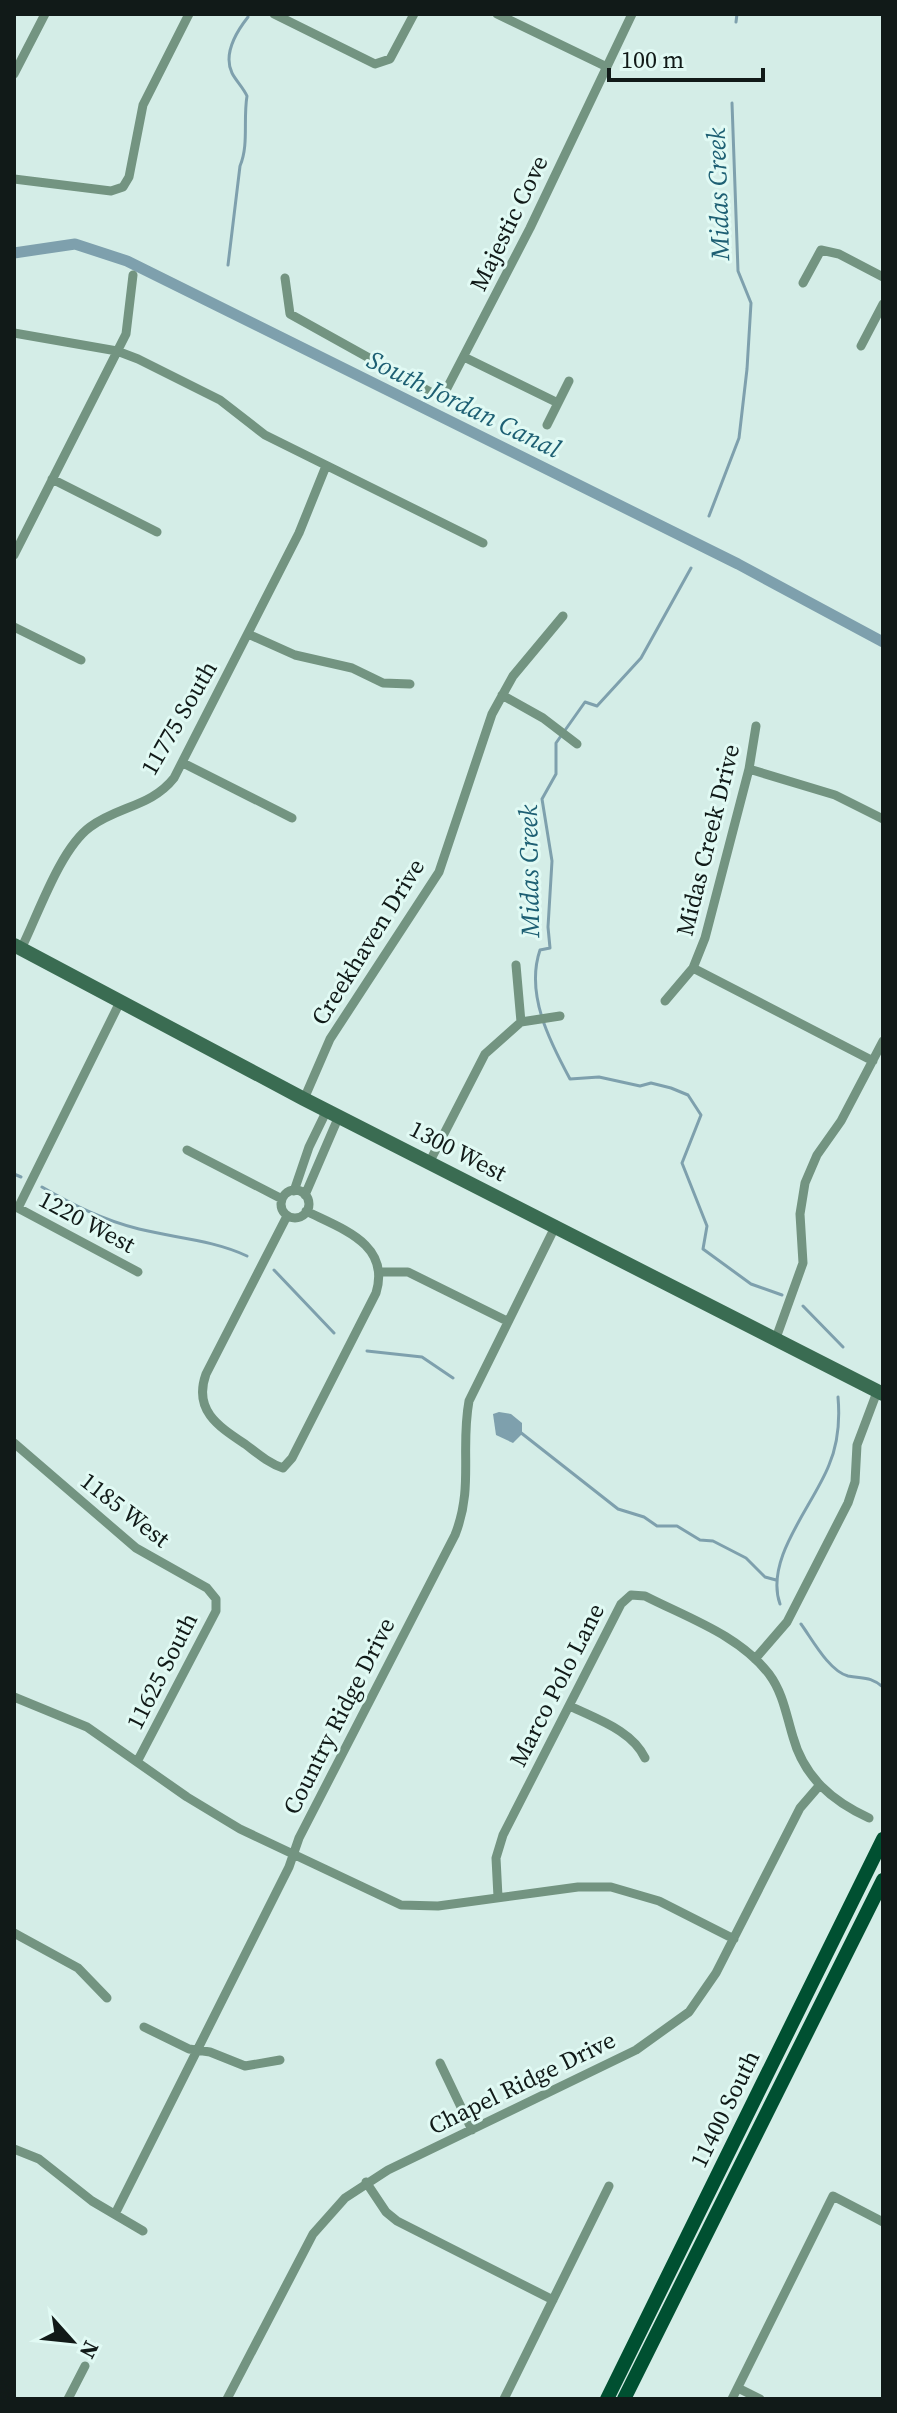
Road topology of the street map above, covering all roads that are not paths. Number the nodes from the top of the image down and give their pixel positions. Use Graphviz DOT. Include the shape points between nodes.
graph roads {
  1 [pos="45,14"];
  2 [pos="189,14"];
  3 [pos="274,14"];
  4 [pos="414,14"];
  5 [pos="497,14"];
  6 [pos="632,14"];
  7 [pos="607,67"];
  8 [pos="14,74"];
  9 [pos="14,179"];
  10 [pos="133,275"];
  11 [pos="883,277"];
  12 [pos="285,278"];
  13 [pos="803,283"];
  14 [pos="883,304"];
  15 [pos="14,333"];
  16 [pos="861,346"];
  17 [pos="117,351"];
  18 [pos="464,357"];
  19 [pos="569,381"];
  20 [pos="558,403"];
  21 [pos="547,425"];
  22 [pos="326,466"];
  23 [pos="52,479"];
  24 [pos="157,532"];
  25 [pos="483,543"];
  26 [pos="14,555"];
  27 [pos="563,616"];
  28 [pos="14,627"];
  29 [pos="248,634"];
  30 [pos="81,660"];
  31 [pos="410,684"];
  32 [pos="502,695"];
  33 [pos="756,726"];
  34 [pos="577,744"];
  35 [pos="183,763"];
  36 [pos="749,769"];
  37 [pos="292,818"];
  38 [pos="883,819"];
  39 [pos="17,947"];
  40 [pos="516,965"];
  41 [pos="693,968"];
  42 [pos="665,1001"];
  43 [pos="120,1002"];
  44 [pos="560,1016"];
  45 [pos="521,1022"];
  46 [pos="883,1041"];
  47 [pos="873,1061"];
  48 [pos="304,1099"];
  49 [pos="333,1113"];
  50 [pos="187,1150"];
  51 [pos="430,1161"];
  52 [pos="294,1191"];
  53 [pos="305,1195"];
  54 [pos="282,1199"];
  55 [pos="306,1211"];
  56 [pos="287,1216"];
  57 [pos="556,1225"];
  58 [pos="138,1272"];
  59 [pos="380,1272"];
  60 [pos="507,1321"];
  61 [pos="776,1338"];
  62 [pos="880,1393"];
  63 [pos="14,1443"];
  64 [pos="216,1599"];
  65 [pos="755,1659"];
  66 [pos="14,1697"];
  67 [pos="570,1706"];
  68 [pos="645,1758"];
  69 [pos="138,1760"];
  70 [pos="819,1786"];
  71 [pos="869,1818"];
  72 [pos="883,1839"];
  73 [pos="294,1854"];
  74 [pos="883,1880"];
  75 [pos="498,1897"];
  76 [pos="14,1933"];
  77 [pos="734,1939"];
  78 [pos="107,1998"];
  79 [pos="144,2027"];
  80 [pos="196,2050"];
  81 [pos="280,2060"];
  82 [pos="440,2063"];
  83 [pos="472,2130"];
  84 [pos="14,2149"];
  85 [pos="366,2182"];
  86 [pos="609,2186"];
  87 [pos="115,2214"];
  88 [pos="883,2222"];
  89 [pos="143,2231"];
  90 [pos="553,2300"];
  91 [pos="85,2366"];
  92 [pos="738,2388"];
  93 [pos="68,2399"];
  94 [pos="227,2399"];
  95 [pos="504,2399"];
  96 [pos="607,2399"];
  97 [pos="624,2399"];
  98 [pos="732,2399"];
  99 [pos="760,2399"];
  1 -- 8 [label="street"];
  2 -- 9 [label="street" via="143,105 123,187 111,191"];
  3 -- 4 [label="street" via="382,64 395,52"];
  5 -- 7 [label="street"];
  6 -- 7 [label="street, Majestic Cove"];
  7 -- 18 [label="street, Majestic Cove"];
  10 -- 17 [label="street" via="129,321"];
  11 -- 13 [label="street" via="821,250"];
  12 -- 18 [label="street, Majestic Cove" via="290,314 432,393 444,394"];
  14 -- 16 [label="street"];
  15 -- 17 [label="street"];
  17 -- 22 [label="street" via="220,400 253,427"];
  17 -- 23 [label="street"];
  18 -- 20 [label="street"];
  19 -- 20 [label="street"];
  20 -- 21 [label="street"];
  22 -- 25 [label="street"];
  22 -- 29 [label="street, 11775 South" via="306,519"];
  23 -- 24 [label="street"];
  23 -- 26 [label="street"];
  27 -- 32 [label="street, Creekhaven Drive"];
  28 -- 30 [label="street"];
  29 -- 31 [label="street" via="383,683"];
  29 -- 35 [label="street, 11775 South"];
  32 -- 34 [label="street"];
  32 -- 48 [label="street, Creekhaven Drive" via="439,872 330,1039"];
  33 -- 36 [label="street, Midas Creek Drive"];
  35 -- 37 [label="street"];
  35 -- 39 [label="street, 11775 South" via="153,798 101,820 78,837"];
  36 -- 38 [label="street" via="835,795"];
  36 -- 41 [label="street, Midas Creek Drive"];
  39 -- 43 [label="street, 1300 West"];
  40 -- 45 [label="street"];
  41 -- 42 [label="street, Midas Creek Drive"];
  41 -- 47 [label="street"];
  43 -- 48 [label="street, 1300 West"];
  43 -- 58 [label="street, 1220 West" via="18,1208"];
  44 -- 45 [label="street"];
  45 -- 51 [label="street" via="485,1054"];
  46 -- 47 [label="street"];
  47 -- 61 [label="street" via="805,1183 800,1214 803,1263"];
  48 -- 49 [label="street, 1300 West"];
  49 -- 51 [label="street, 1300 West"];
  49 -- 52 [label="street" via="309,1147"];
  49 -- 53 [label="street"];
  50 -- 54 [label="street"];
  51 -- 57 [label="street, 1300 West"];
  52 -- 53 [label="street"];
  52 -- 54 [label="street"];
  53 -- 55 [label="street"];
  54 -- 56 [label="street"];
  55 -- 56 [label="street"];
  55 -- 59 [label="street" via="366,1243"];
  56 -- 59 [label="street" via="201,1391 213,1421 283,1468 376,1293"];
  57 -- 60 [label="street, Country Ridge Drive"];
  57 -- 61 [label="street, 1300 West"];
  59 -- 60 [label="street" via="408,1272"];
  60 -- 73 [label="street, Country Ridge Drive" via="469,1401 469,1478 462,1517"];
  61 -- 62 [label="street, 1300 West"];
  62 -- 65 [label="street" via="857,1445 848,1503 787,1622"];
  63 -- 64 [label="street, 1185 West" via="136,1548 207,1588"];
  64 -- 69 [label="street, 11625 South" via="216,1611"];
  65 -- 67 [label="street, Marco Polo Lane" via="725,1637 645,1596 631,1595 621,1604"];
  65 -- 70 [label="street, Marco Polo Lane" via="776,1686 799,1756"];
  66 -- 69 [label="street" via="87,1727"];
  67 -- 68 [label="street" via="628,1735"];
  67 -- 75 [label="street, Marco Polo Lane" via="499,1846"];
  69 -- 73 [label="street" via="213,1813"];
  70 -- 71 [label="street, Marco Polo Lane"];
  70 -- 77 [label="street, Chapel Ridge Drive" via="800,1808"];
  72 -- 96 [label="main road, 11400 South"];
  73 -- 75 [label="street" via="401,1905 438,1906"];
  73 -- 80 [label="street, Country Ridge Drive"];
  74 -- 97 [label="main road, 11400 South"];
  75 -- 77 [label="street" via="611,1887 659,1901"];
  76 -- 78 [label="street" via="78,1968"];
  77 -- 83 [label="street, Chapel Ridge Drive" via="703,1994 672,2027"];
  79 -- 80 [label="street"];
  80 -- 81 [label="street" via="252,2067"];
  80 -- 87 [label="street, Country Ridge Drive"];
  82 -- 83 [label="street"];
  83 -- 85 [label="street, Chapel Ridge Drive"];
  84 -- 87 [label="street" via="39,2159"];
  85 -- 90 [label="street" via="397,2221"];
  85 -- 94 [label="street, Chapel Ridge Drive" via="313,2234"];
  86 -- 90 [label="street"];
  87 -- 89 [label="street"];
  88 -- 92 [label="street" via="833,2196"];
  90 -- 95 [label="street"];
  91 -- 93 [label="street"];
  92 -- 98 [label="street"];
  92 -- 99 [label="street"];
}
